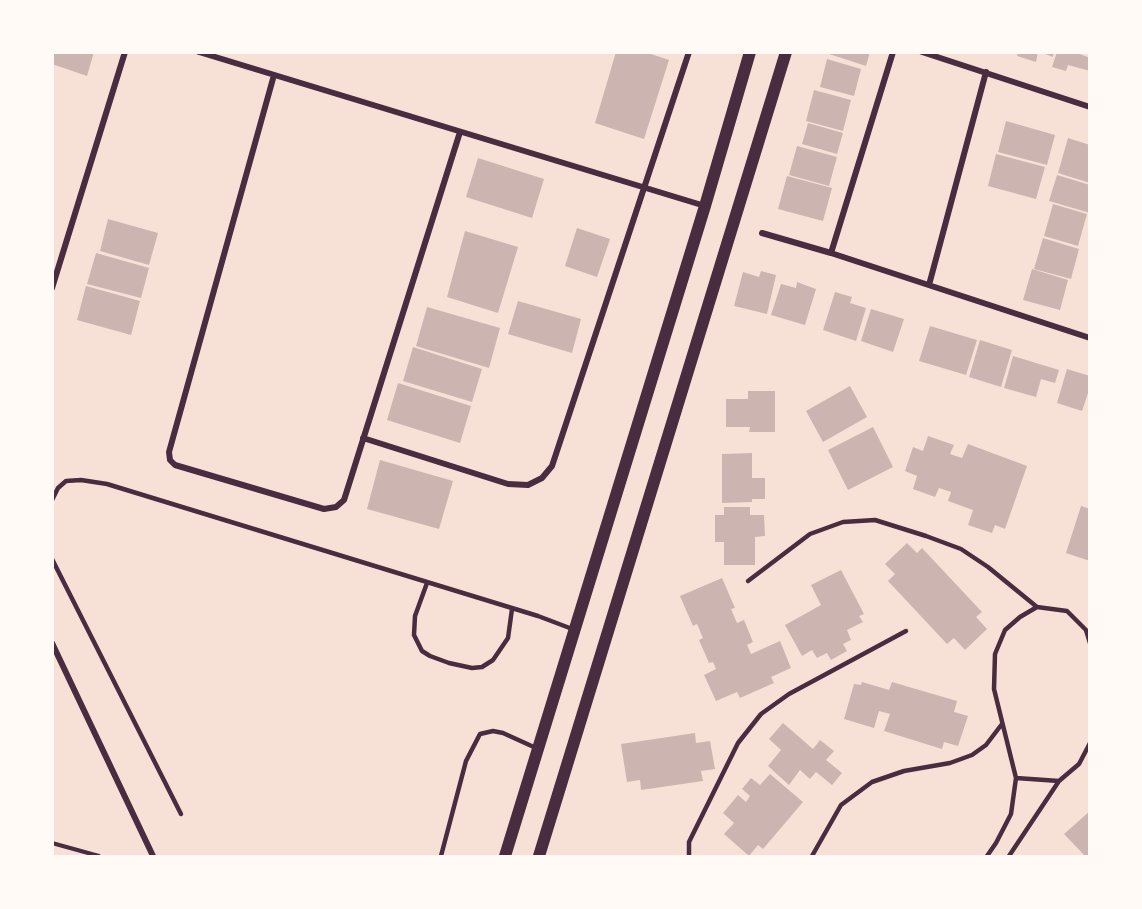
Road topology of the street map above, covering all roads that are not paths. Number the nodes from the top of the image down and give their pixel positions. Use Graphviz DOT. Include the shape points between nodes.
graph roads {
  1 [pos="125,52"];
  2 [pos="199,52"];
  3 [pos="688,52"];
  4 [pos="750,52"];
  5 [pos="786,52"];
  6 [pos="892,52"];
  7 [pos="922,52"];
  8 [pos="986,72"];
  9 [pos="274,75"];
  10 [pos="1089,107"];
  11 [pos="460,132"];
  12 [pos="645,188"];
  13 [pos="705,206"];
  14 [pos="762,233"];
  15 [pos="831,253"];
  16 [pos="929,285"];
  17 [pos="52,288"];
  18 [pos="1089,336"];
  19 [pos="363,438"];
  20 [pos="52,500"];
  21 [pos="52,559"];
  22 [pos="748,581"];
  23 [pos="427,583"];
  24 [pos="1037,607"];
  25 [pos="512,609"];
  26 [pos="1088,628"];
  27 [pos="574,630"];
  28 [pos="906,631"];
  29 [pos="52,643"];
  30 [pos="1089,643"];
  31 [pos="1002,724"];
  32 [pos="1089,743"];
  33 [pos="538,749"];
  34 [pos="1016,778"];
  35 [pos="1059,781"];
  36 [pos="181,814"];
  37 [pos="153,856"];
  38 [pos="441,856"];
  39 [pos="505,856"];
  40 [pos="539,856"];
  41 [pos="689,856"];
  42 [pos="812,856"];
  43 [pos="987,856"];
  44 [pos="1009,856"];
  1 -- 17 [label="street"];
  2 -- 9 [label="street"];
  3 -- 12 [label="street"];
  4 -- 13 [label="main road"];
  5 -- 40 [label="main road"];
  6 -- 15 [label="street"];
  7 -- 8 [label="street"];
  8 -- 10 [label="street"];
  8 -- 16 [label="street"];
  9 -- 11 [label="street"];
  9 -- 19 [label="street" via="169,452 170,460 175,465 324,509 336,507 344,500"];
  11 -- 12 [label="street"];
  11 -- 19 [label="street"];
  12 -- 13 [label="street"];
  12 -- 19 [label="street" via="552,466 542,478 528,485 508,483"];
  13 -- 27 [label="main road"];
  14 -- 15 [label="street"];
  15 -- 16 [label="street"];
  16 -- 18 [label="street"];
  20 -- 23 [label="lane" via="66,481 106,484"];
  21 -- 36 [label="lane"];
  22 -- 24 [label="lane" via="810,534 843,522 875,520 960,549"];
  23 -- 25 [label="lane"];
  23 -- 25 [label="lane" via="415,616 414,635 422,651 449,663 472,668 494,660 508,638"];
  24 -- 26 [label="lane" via="1067,612"];
  24 -- 31 [label="lane" via="1005,630 995,654 994,689"];
  25 -- 27 [label="lane"];
  26 -- 30 [label="lane"];
  27 -- 33 [label="main road"];
  28 -- 41 [label="lane" via="789,694 761,714 738,743 688,842"];
  29 -- 37 [label="street"];
  31 -- 34 [label="lane"];
  31 -- 42 [label="lane" via="986,745 972,755 872,782 841,805"];
  32 -- 35 [label="lane" via="1079,764"];
  33 -- 38 [label="lane" via="503,733 480,734 466,761"];
  33 -- 39 [label="main road"];
  34 -- 35 [label="lane"];
  34 -- 43 [label="lane" via="1011,814"];
  35 -- 44 [label="lane"];
}
